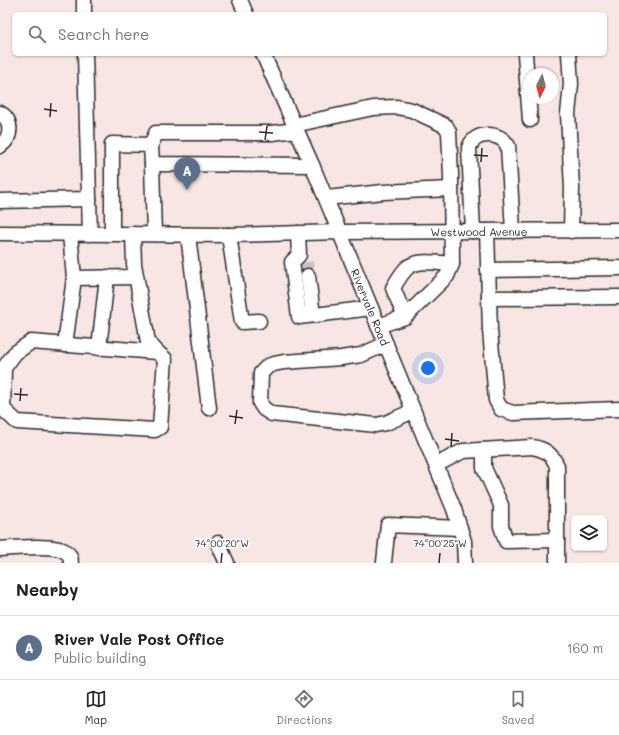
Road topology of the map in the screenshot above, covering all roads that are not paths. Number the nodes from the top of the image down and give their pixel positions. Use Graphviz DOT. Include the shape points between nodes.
graph roads {
  1 [pos="84,0"];
  2 [pos="240,0"];
  3 [pos="84,12"];
  4 [pos="245,12"];
  5 [pos="85,56"];
  6 [pos="264,56"];
  7 [pos="525,56"];
  8 [pos="569,56"];
  9 [pos="0,113"];
  10 [pos="530,120"];
  11 [pos="295,128"];
  12 [pos="151,144"];
  13 [pos="0,146"];
  14 [pos="152,164"];
  15 [pos="312,165"];
  16 [pos="451,188"];
  17 [pos="326,198"];
  18 [pos="89,199"];
  19 [pos="0,201"];
  20 [pos="619,230"];
  21 [pos="451,231"];
  22 [pos="480,231"];
  23 [pos="513,231"];
  24 [pos="571,231"];
  25 [pos="340,232"];
  26 [pos="298,233"];
  27 [pos="0,234"];
  28 [pos="70,234"];
  29 [pos="90,234"];
  30 [pos="112,234"];
  31 [pos="132,234"];
  32 [pos="154,234"];
  33 [pos="188,235"];
  34 [pos="229,235"];
  35 [pos="452,264"];
  36 [pos="619,268"];
  37 [pos="488,270"];
  38 [pos="308,276"];
  39 [pos="107,277"];
  40 [pos="136,277"];
  41 [pos="74,278"];
  42 [pos="619,297"];
  43 [pos="489,298"];
  44 [pos="371,308"];
  45 [pos="313,315"];
  46 [pos="405,317"];
  47 [pos="259,321"];
  48 [pos="378,326"];
  49 [pos="386,344"];
  50 [pos="65,345"];
  51 [pos="99,348"];
  52 [pos="157,352"];
  53 [pos="209,408"];
  54 [pos="619,409"];
  55 [pos="413,411"];
  56 [pos="484,450"];
  57 [pos="436,465"];
  58 [pos="460,528"];
  59 [pos="557,540"];
  60 [pos="218,543"];
  61 [pos="0,549"];
  62 [pos="384,562"];
  63 [pos="71,563"];
  64 [pos="227,563"];
  65 [pos="465,563"];
  66 [pos="557,563"];
  1 -- 3 [label="street"];
  2 -- 4 [label="street"];
  5 -- 18 [label="street"];
  6 -- 11 [label="street, Rivervale Road"];
  7 -- 10 [label="street"];
  8 -- 24 [label="street"];
  9 -- 13 [label="street" via="6,118 10,129 6,140"];
  11 -- 12 [label="street" via="272,133 156,133"];
  11 -- 15 [label="street, Rivervale Road"];
  11 -- 16 [label="street" via="373,108 397,107 412,110 446,126 449,132"];
  12 -- 14 [label="street"];
  12 -- 30 [label="street" via="112,144"];
  14 -- 15 [label="street"];
  14 -- 32 [label="street"];
  15 -- 17 [label="street, Rivervale Road"];
  16 -- 17 [label="street"];
  16 -- 21 [label="street"];
  17 -- 25 [label="street, Rivervale Road"];
  18 -- 19 [label="street"];
  18 -- 29 [label="street"];
  20 -- 24 [label="street, Westwood Avenue"];
  21 -- 22 [label="street, Westwood Avenue"];
  21 -- 25 [label="street, Westwood Avenue"];
  21 -- 35 [label="street"];
  22 -- 23 [label="street, Westwood Avenue"];
  22 -- 23 [label="street" via="469,148 474,139 482,135 492,135 505,140 508,146"];
  22 -- 37 [label="street"];
  23 -- 24 [label="street, Westwood Avenue"];
  25 -- 26 [label="street, Westwood Avenue"];
  25 -- 44 [label="street, Rivervale Road"];
  26 -- 34 [label="street, Westwood Avenue"];
  26 -- 45 [label="street" via="303,258 292,262 299,317"];
  27 -- 28 [label="street, Westwood Avenue"];
  28 -- 29 [label="street, Westwood Avenue"];
  28 -- 41 [label="street"];
  29 -- 30 [label="street, Westwood Avenue"];
  30 -- 31 [label="street, Westwood Avenue"];
  31 -- 32 [label="street, Westwood Avenue"];
  31 -- 40 [label="street"];
  32 -- 33 [label="street, Westwood Avenue"];
  33 -- 34 [label="street, Westwood Avenue"];
  33 -- 53 [label="street"];
  34 -- 47 [label="street" via="242,322"];
  35 -- 46 [label="street" via="447,276"];
  35 -- 46 [label="street" via="419,263 408,267 400,276 393,288"];
  36 -- 37 [label="street"];
  37 -- 43 [label="street"];
  38 -- 45 [label="street"];
  39 -- 40 [label="street"];
  39 -- 41 [label="street"];
  39 -- 51 [label="street"];
  40 -- 52 [label="street" via="148,342"];
  41 -- 50 [label="street"];
  42 -- 43 [label="street"];
  43 -- 54 [label="street" via="496,400 501,409 513,414"];
  44 -- 45 [label="street"];
  44 -- 48 [label="street, Rivervale Road"];
  46 -- 48 [label="street"];
  48 -- 49 [label="street, Rivervale Road"];
  49 -- 55 [label="street, Rivervale Road"];
  49 -- 55 [label="street" via="361,355 284,362 268,366 262,373 260,403 272,414 376,425 386,424"];
  50 -- 51 [label="street"];
  50 -- 52 [label="street" via="31,342 15,353 4,368 3,409 17,422 158,429 166,363"];
  51 -- 52 [label="street"];
  55 -- 57 [label="street, Rivervale Road"];
  56 -- 57 [label="street" via="463,451"];
  56 -- 59 [label="street" via="484,468 501,505 501,526 506,540"];
  56 -- 59 [label="street" via="532,447 540,448 554,458 557,466"];
  57 -- 58 [label="street, Rivervale Road"];
  58 -- 62 [label="street" via="388,525"];
  58 -- 65 [label="street, Rivervale Road" via="464,541"];
  59 -- 66 [label="street"];
  60 -- 64 [label="street"];
  61 -- 63 [label="street" via="58,548 66,551"];
}
